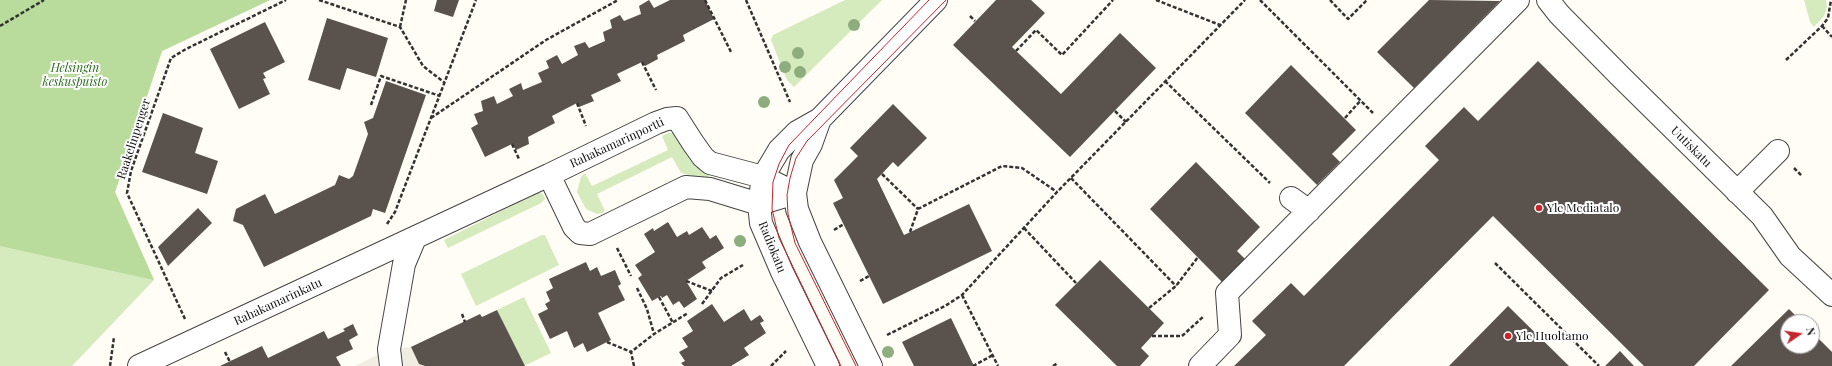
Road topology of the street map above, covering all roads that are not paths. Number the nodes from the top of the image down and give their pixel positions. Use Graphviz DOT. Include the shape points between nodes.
graph roads {
  1 [pos="936,0"];
  2 [pos="1518,0"];
  3 [pos="1548,0"];
  4 [pos="820,119"];
  5 [pos="1778,151"];
  6 [pos="549,175"];
  7 [pos="763,177"];
  8 [pos="1737,192"];
  9 [pos="795,193"];
  10 [pos="1291,198"];
  11 [pos="759,204"];
  12 [pos="1309,211"];
  13 [pos="415,238"];
  14 [pos="1832,295"];
  15 [pos="140,366"];
  16 [pos="391,366"];
  17 [pos="828,366"];
  18 [pos="871,366"];
  19 [pos="1200,366"];
  1 -- 4 [label="street, Radiokatu"];
  2 -- 12 [label="street"];
  3 -- 8 [label="street, Uutiskatu" via="1614,70"];
  4 -- 7 [label="street, Radiokatu" via="797,132 779,150"];
  4 -- 9 [label="street, Radiokatu" via="802,160"];
  5 -- 8 [label="street"];
  6 -- 7 [label="street, Rahakamarinportti" via="656,123 677,118 703,157 710,163"];
  6 -- 11 [label="street" via="574,228 580,233 590,234 686,188 710,189"];
  6 -- 13 [label="street, Rahakamarinportti"];
  7 -- 9 [label="street, Rahakamarinportti"];
  7 -- 11 [label="street, Radiokatu"];
  8 -- 14 [label="street, Uutiskatu" via="1759,213 1790,256"];
  9 -- 11 [label="street"];
  9 -- 18 [label="street, Radiokatu" via="797,210 810,242"];
  10 -- 12 [label="street"];
  11 -- 17 [label="street, Radiokatu" via="761,224 768,242"];
  12 -- 19 [label="street" via="1227,293 1230,335"];
  13 -- 15 [label="street, Rahakamarinkatu"];
  13 -- 16 [label="street" via="404,264 389,349"];
}
